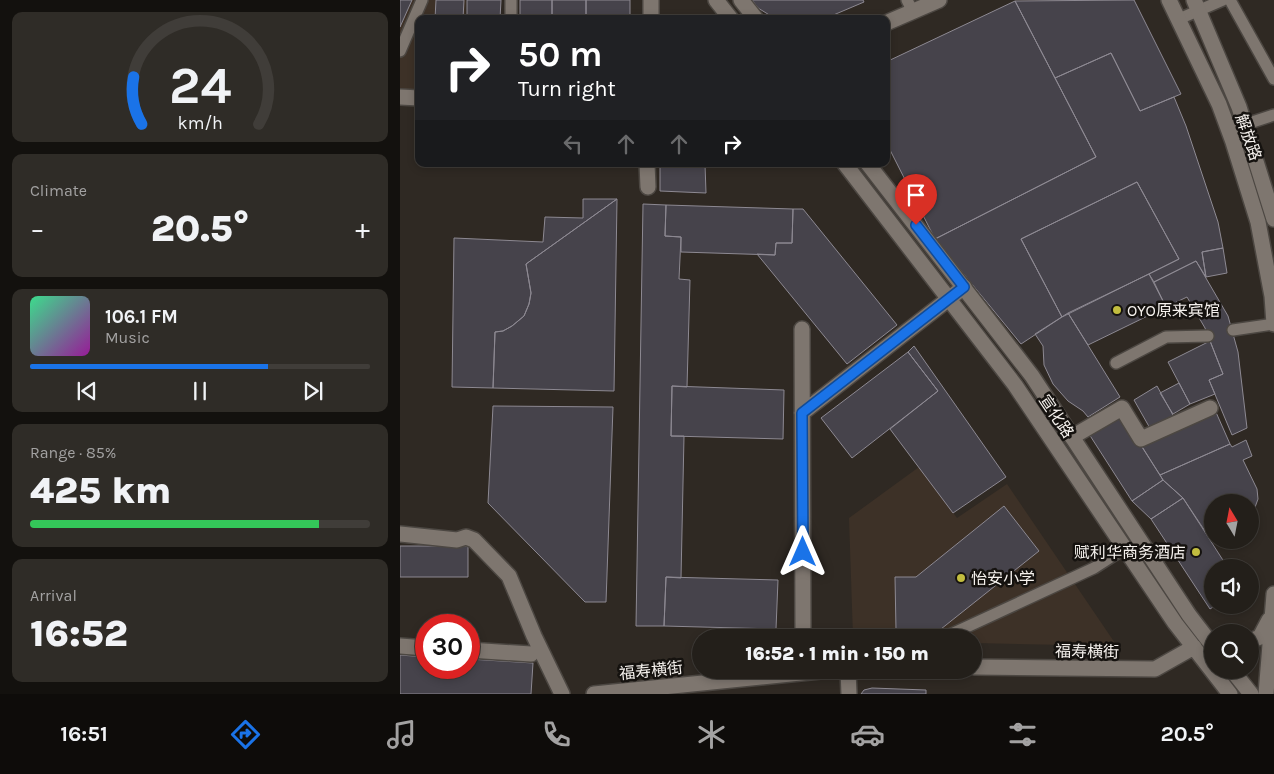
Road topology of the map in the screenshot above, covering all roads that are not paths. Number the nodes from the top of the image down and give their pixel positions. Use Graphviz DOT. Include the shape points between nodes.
graph roads {
  1 [pos="422,0"];
  2 [pos="511,0"];
  3 [pos="652,0"];
  4 [pos="716,0"];
  5 [pos="741,0"];
  6 [pos="940,0"];
  7 [pos="1169,0"];
  8 [pos="1223,0"];
  9 [pos="1230,0"];
  10 [pos="910,6"];
  11 [pos="1196,6"];
  12 [pos="416,15"];
  13 [pos="511,15"];
  14 [pos="650,15"];
  15 [pos="728,15"];
  16 [pos="753,15"];
  17 [pos="415,16"];
  18 [pos="1179,19"];
  19 [pos="890,20"];
  20 [pos="400,51"];
  21 [pos="1274,79"];
  22 [pos="400,97"];
  23 [pos="415,98"];
  24 [pos="1274,116"];
  25 [pos="1245,125"];
  26 [pos="1228,130"];
  27 [pos="647,167"];
  28 [pos="847,167"];
  29 [pos="870,167"];
  30 [pos="648,187"];
  31 [pos="1274,219"];
  32 [pos="1269,255"];
  33 [pos="964,287"];
  34 [pos="949,299"];
  35 [pos="1273,304"];
  36 [pos="1274,324"];
  37 [pos="802,329"];
  38 [pos="1233,330"];
  39 [pos="1208,336"];
  40 [pos="1116,363"];
  41 [pos="1210,408"];
  42 [pos="1056,411"];
  43 [pos="802,413"];
  44 [pos="1040,422"];
  45 [pos="1072,437"];
  46 [pos="400,534"];
  47 [pos="1125,548"];
  48 [pos="1274,594"];
  49 [pos="1272,614"];
  50 [pos="803,629"];
  51 [pos="962,629"];
  52 [pos="1204,631"];
  53 [pos="1259,637"];
  54 [pos="400,646"];
  55 [pos="415,647"];
  56 [pos="1194,648"];
  57 [pos="480,651"];
  58 [pos="531,654"];
  59 [pos="982,667"];
  60 [pos="762,679"];
  61 [pos="848,679"];
  62 [pos="1239,679"];
  63 [pos="687,689"];
  64 [pos="633,692"];
  65 [pos="562,694"];
  66 [pos="594,694"];
  67 [pos="849,694"];
  68 [pos="1230,694"];
  69 [pos="1251,694"];
  70 [pos="1266,694"];
  1 -- 12 [label="lane"];
  2 -- 13 [label="lane"];
  3 -- 14 [label="main road"];
  4 -- 15 [label="main road"];
  5 -- 16 [label="main road"];
  6 -- 10 [label="main road"];
  7 -- 18 [label="main road, 解放路"];
  8 -- 11 [label="lane"];
  9 -- 21 [label="lane"];
  10 -- 19 [label="main road"];
  11 -- 18 [label="lane"];
  11 -- 25 [label="main road, 解放路"];
  17 -- 20 [label="lane"];
  18 -- 26 [label="main road, 解放路"];
  22 -- 23 [label="main road"];
  24 -- 25 [label="lane"];
  25 -- 26 [label="lane"];
  25 -- 31 [label="main road, 解放路"];
  26 -- 32 [label="main road, 解放路"];
  27 -- 30 [label="main road"];
  28 -- 34 [label="main road, 宣化路"];
  29 -- 33 [label="main road, 宣化路"];
  32 -- 35 [label="main road, 解放路"];
  33 -- 34 [label="main road"];
  33 -- 42 [label="main road, 宣化路"];
  34 -- 43 [label="main road"];
  34 -- 44 [label="main road, 宣化路"];
  35 -- 36 [label="main road, 解放路"];
  36 -- 38 [label="lane"];
  37 -- 43 [label="main road"];
  39 -- 40 [label="lane" via="1166,336"];
  41 -- 45 [label="main road" via="1141,439 1122,408"];
  42 -- 44 [label="main road"];
  42 -- 45 [label="main road, 宣化路"];
  43 -- 50 [label="main road"];
  44 -- 47 [label="main road, 宣化路"];
  45 -- 52 [label="main road, 宣化路" via="1189,615"];
  46 -- 65 [label="main road" via="474,540 509,576"];
  47 -- 51 [label="lane" via="1094,568"];
  47 -- 56 [label="main road, 宣化路"];
  48 -- 49 [label="main road"];
  49 -- 53 [label="main road"];
  49 -- 70 [label="main road"];
  54 -- 55 [label="main road"];
  56 -- 59 [label="main road, 福寿横街" via="1155,669"];
  56 -- 68 [label="main road, 宣化路"];
  57 -- 58 [label="main road"];
  60 -- 63 [label="main road, 福寿横街"];
  61 -- 67 [label="main road"];
  62 -- 69 [label="main road"];
  63 -- 64 [label="main road, 福寿横街"];
  64 -- 66 [label="main road, 福寿横街"];
}
